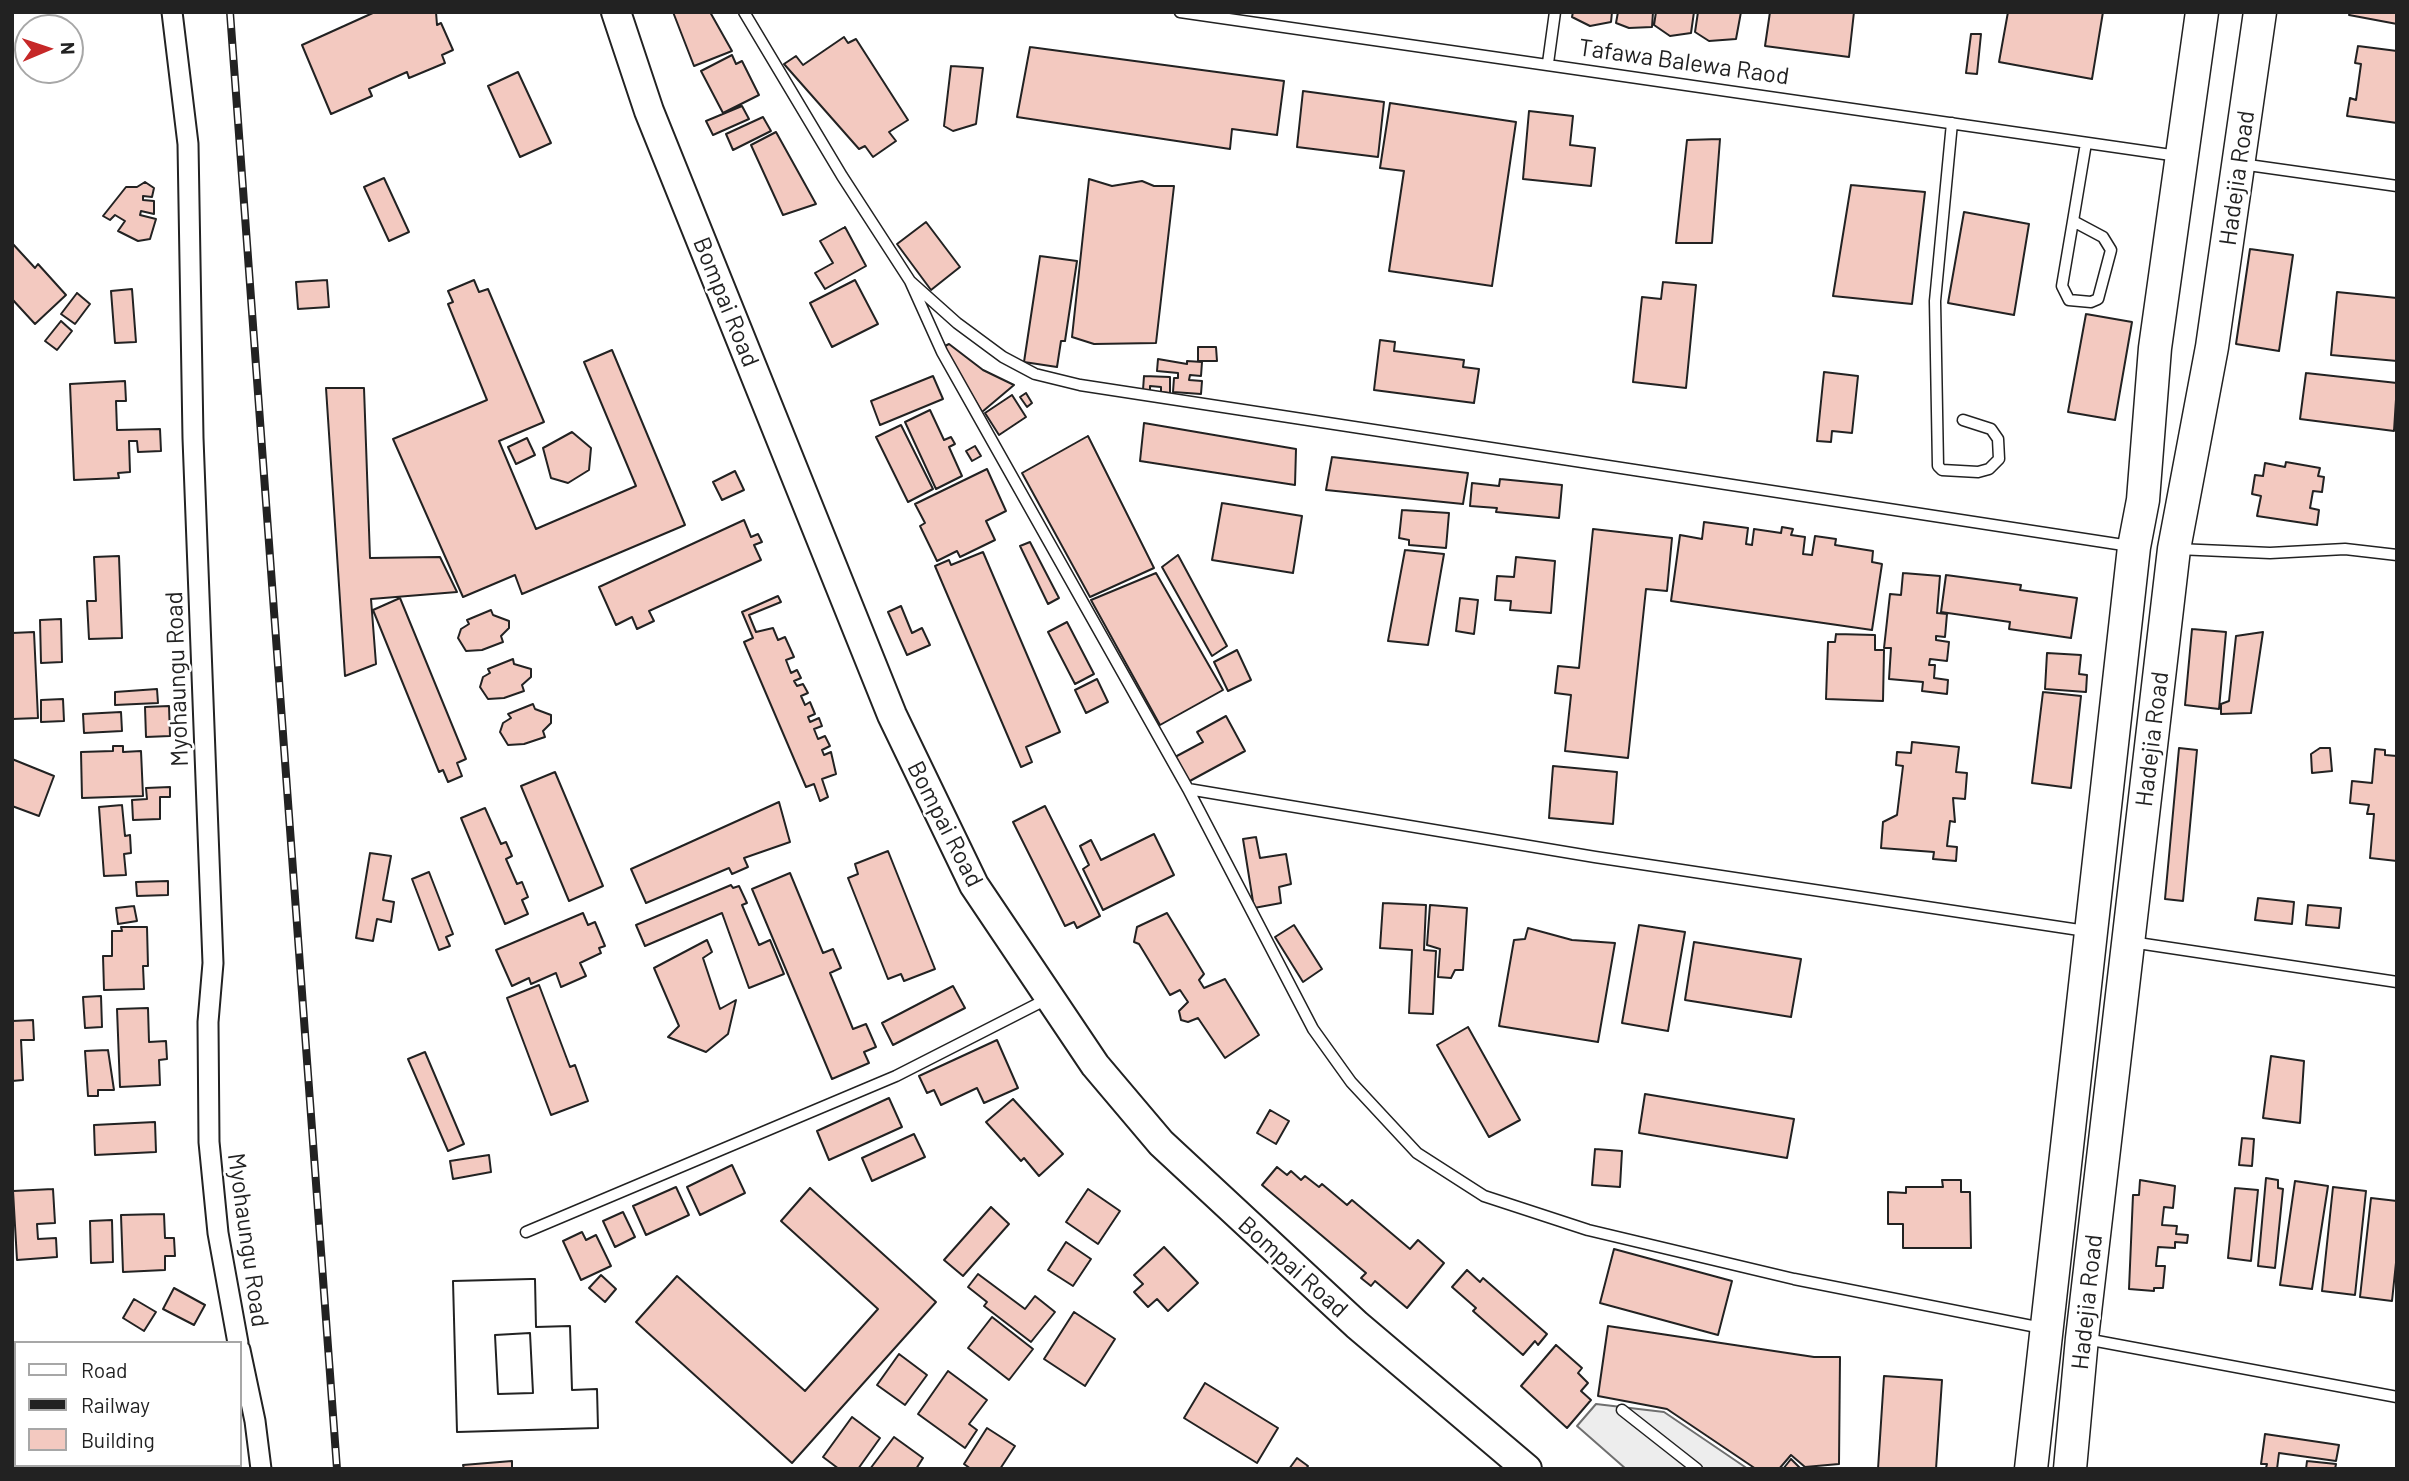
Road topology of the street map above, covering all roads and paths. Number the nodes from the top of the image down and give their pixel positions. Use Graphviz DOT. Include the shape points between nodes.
graph roads {
  1 [pos="172,12"];
  2 [pos="615,12"];
  3 [pos="744,12"];
  4 [pos="1180,12"];
  5 [pos="1555,12"];
  6 [pos="2202,12"];
  7 [pos="2217,12"];
  8 [pos="2240,12"];
  9 [pos="2260,12"];
  10 [pos="1548,64"];
  11 [pos="1952,123"];
  12 [pos="2086,143"];
  13 [pos="2182,157"];
  14 [pos="2240,163"];
  15 [pos="2397,186"];
  16 [pos="2073,220"];
  17 [pos="910,281"];
  18 [pos="2176,395"];
  19 [pos="1963,420"];
  20 [pos="2185,495"];
  21 [pos="2143,500"];
  22 [pos="2134,547"];
  23 [pos="2174,549"];
  24 [pos="2397,555"];
  25 [pos="1188,789"];
  26 [pos="2090,932"];
  27 [pos="2127,942"];
  28 [pos="2397,982"];
  29 [pos="1050,998"];
  30 [pos="526,1232"];
  31 [pos="2046,1329"];
  32 [pos="2082,1338"];
  33 [pos="238,1341"];
  34 [pos="242,1359"];
  35 [pos="2397,1398"];
  36 [pos="1622,1410"];
  37 [pos="261,1469"];
  38 [pos="1527,1469"];
  39 [pos="1698,1469"];
  40 [pos="2031,1469"];
  41 [pos="2070,1469"];
  1 -- 33 [label="street, Myohaungu Road" via="188,144 193,438 212,938 209,1142 218,1233"];
  2 -- 29 [label="main road, Bompai Road" via="649,111 892,715 974,885"];
  3 -- 17 [label="lane"];
  4 -- 10 [label="lane, Tafawa Balewa Raod"];
  5 -- 10 [label="lane"];
  6 -- 13 [label="main road, Hadejia Road"];
  7 -- 18 [label="main road"];
  8 -- 18 [label="main road"];
  9 -- 14 [label="main road, Hadejia Road"];
  10 -- 11 [label="lane, Tafawa Balewa Raod"];
  11 -- 12 [label="lane, Tafawa Balewa Raod"];
  11 -- 19 [label="lane" via="1935,301 1938,466 1942,470 1989,469 1999,458 1998,439 1991,429"];
  12 -- 13 [label="lane, Tafawa Balewa Raod"];
  12 -- 16 [label="lane"];
  13 -- 21 [label="main road, Hadejia Road" via="2155,348"];
  14 -- 15 [label="lane"];
  14 -- 20 [label="main road, Hadejia Road"];
  16 -- 16 [label="lane" via="2062,286 2069,300 2091,302 2098,299 2111,250 2103,237"];
  17 -- 22 [label="lane" via="1003,357 1035,374 1080,385"];
  17 -- 25 [label="lane" via="943,352"];
  18 -- 20 [label="main road"];
  18 -- 21 [label="main road"];
  20 -- 23 [label="main road, Hadejia Road"];
  21 -- 22 [label="main road, Hadejia Road"];
  22 -- 26 [label="main road, Hadejia Road"];
  23 -- 24 [label="lane" via="2345,550"];
  23 -- 27 [label="main road, Hadejia Road"];
  25 -- 26 [label="lane"];
  25 -- 31 [label="lane" via="1307,1018 1351,1082 1417,1153 1484,1196 1588,1230 1794,1279"];
  26 -- 31 [label="main road, Hadejia Road"];
  27 -- 28 [label="lane"];
  27 -- 32 [label="main road, Hadejia Road"];
  29 -- 30 [label="lane" via="896,1076"];
  29 -- 38 [label="main road, Bompai Road" via="1095,1065 1161,1143 1357,1325"];
  31 -- 40 [label="main road, Hadejia Road"];
  32 -- 35 [label="lane"];
  32 -- 41 [label="main road, Hadejia Road"];
  34 -- 37 [label="street, Myohaungu Road"];
  36 -- 39 [label="lane"];
}
